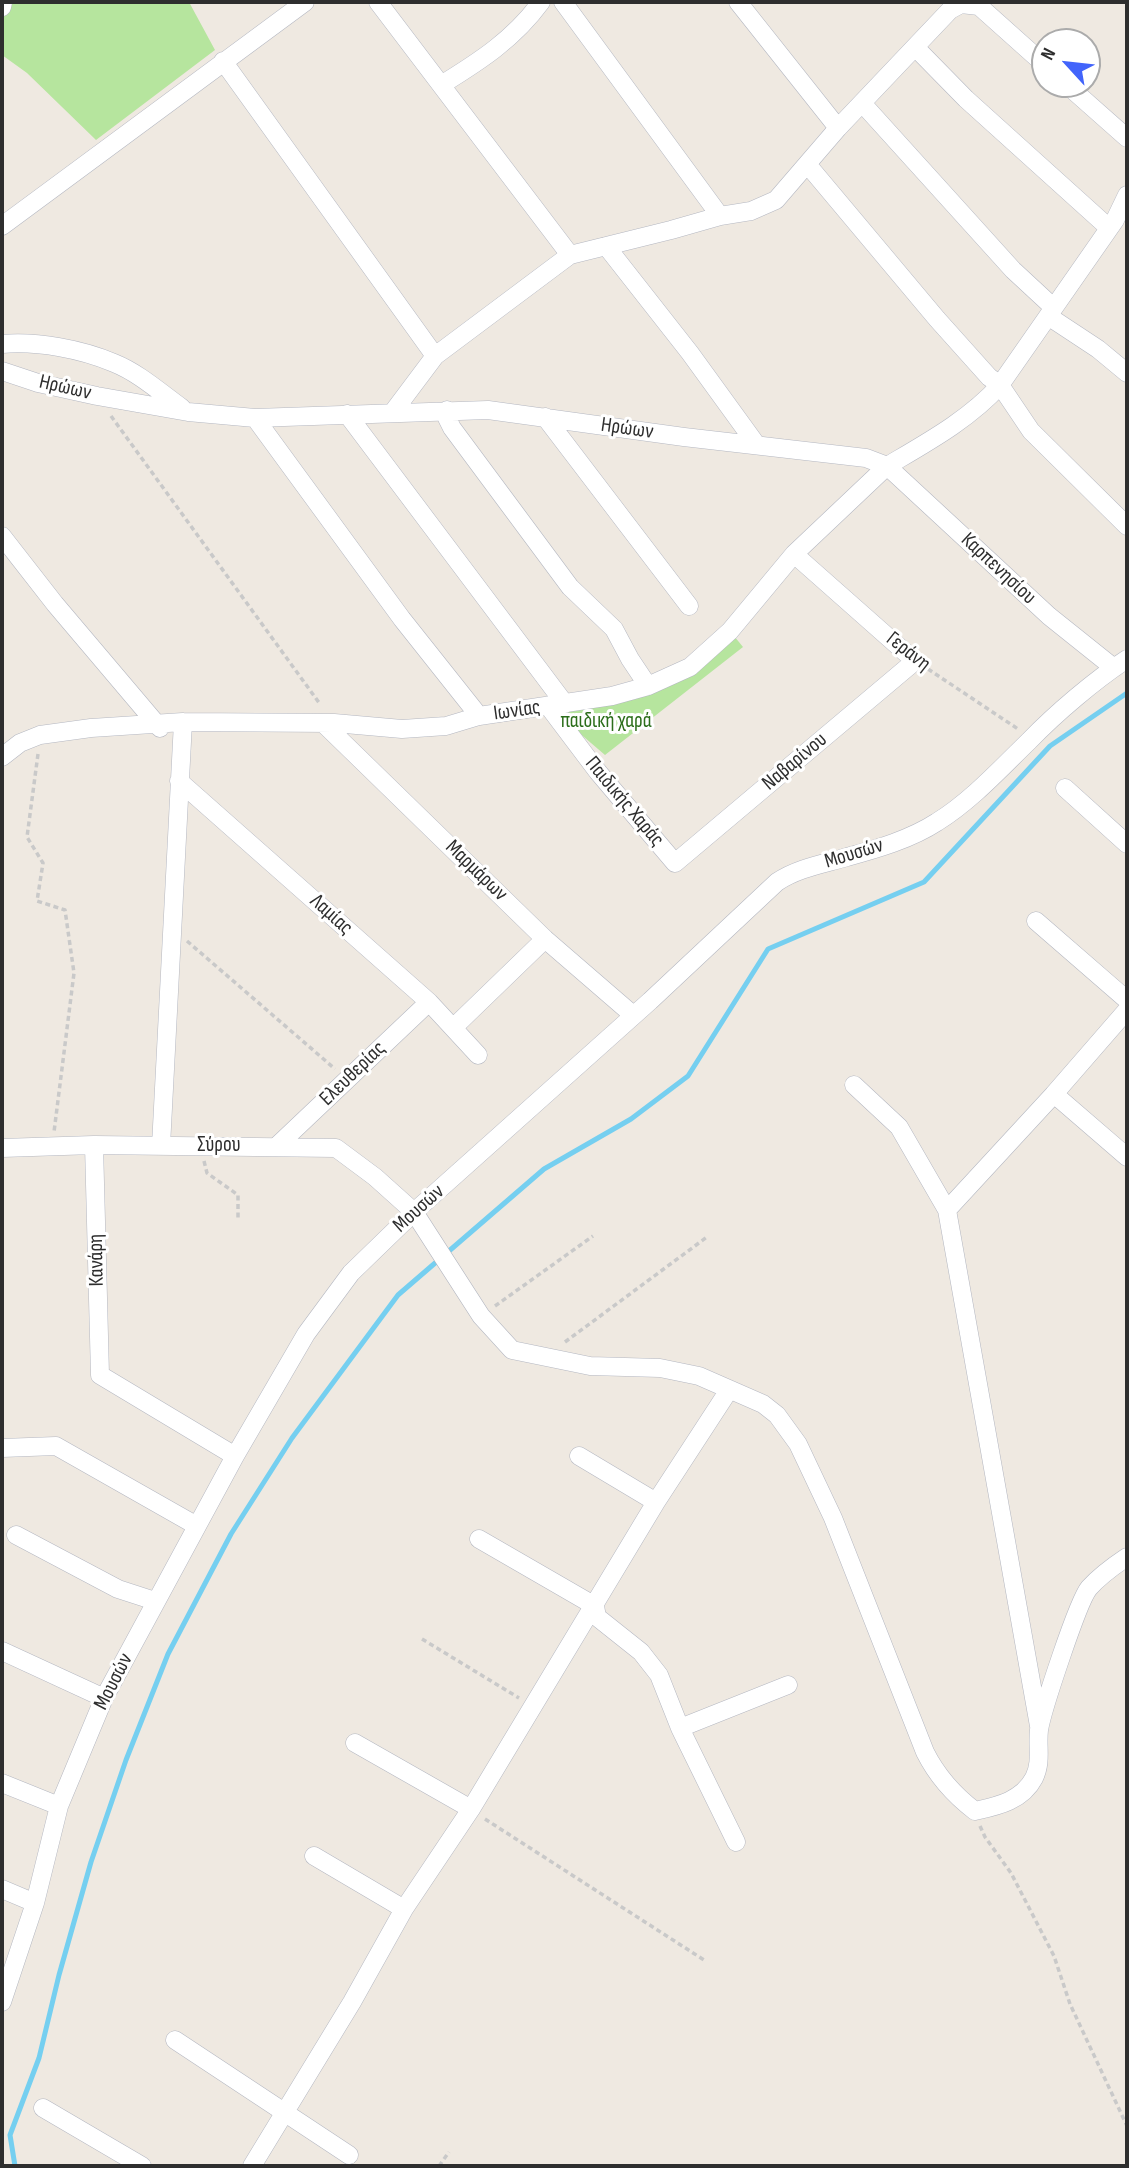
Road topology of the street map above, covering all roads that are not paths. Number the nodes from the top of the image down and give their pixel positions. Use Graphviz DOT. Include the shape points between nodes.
graph roads {
  1 [pos="3,2"];
  2 [pos="305,2"];
  3 [pos="378,2"];
  4 [pos="541,2"];
  5 [pos="563,2"];
  6 [pos="738,2"];
  7 [pos="946,6"];
  8 [pos="2,7"];
  9 [pos="915,47"];
  10 [pos="1031,52"];
  11 [pos="223,61"];
  12 [pos="441,85"];
  13 [pos="1082,98"];
  14 [pos="862,103"];
  15 [pos="838,128"];
  16 [pos="1127,138"];
  17 [pos="807,164"];
  18 [pos="1127,195"];
  19 [pos="720,216"];
  20 [pos="2,226"];
  21 [pos="1117,226"];
  22 [pos="606,246"];
  23 [pos="570,255"];
  24 [pos="1051,312"];
  25 [pos="2,344"];
  26 [pos="435,356"];
  27 [pos="2,371"];
  28 [pos="1127,373"];
  29 [pos="1000,385"];
  30 [pos="447,410"];
  31 [pos="188,412"];
  32 [pos="393,412"];
  33 [pos="347,414"];
  34 [pos="545,417"];
  35 [pos="255,418"];
  36 [pos="756,444"];
  37 [pos="887,466"];
  38 [pos="1127,526"];
  39 [pos="2,536"];
  40 [pos="794,554"];
  41 [pos="690,607"];
  42 [pos="915,661"];
  43 [pos="1120,663"];
  44 [pos="648,685"];
  45 [pos="557,706"];
  46 [pos="479,716"];
  47 [pos="183,722"];
  48 [pos="328,723"];
  49 [pos="155,724"];
  50 [pos="181,746"];
  51 [pos="2,757"];
  52 [pos="179,781"];
  53 [pos="1066,788"];
  54 [pos="1127,844"];
  55 [pos="675,863"];
  56 [pos="1036,921"];
  57 [pos="545,939"];
  58 [pos="1127,1000"];
  59 [pos="429,1002"];
  60 [pos="1127,1010"];
  61 [pos="633,1015"];
  62 [pos="454,1027"];
  63 [pos="478,1055"];
  64 [pos="853,1085"];
  65 [pos="1054,1094"];
  66 [pos="94,1146"];
  67 [pos="161,1146"];
  68 [pos="277,1146"];
  69 [pos="2,1148"];
  70 [pos="1127,1157"];
  71 [pos="947,1210"];
  72 [pos="414,1212"];
  73 [pos="729,1390"];
  74 [pos="2,1448"];
  75 [pos="235,1456"];
  76 [pos="579,1456"];
  77 [pos="656,1502"];
  78 [pos="197,1526"];
  79 [pos="16,1535"];
  80 [pos="479,1539"];
  81 [pos="1127,1557"];
  82 [pos="155,1601"];
  83 [pos="595,1606"];
  84 [pos="2,1651"];
  85 [pos="788,1685"];
  86 [pos="104,1698"];
  87 [pos="680,1728"];
  88 [pos="1039,1730"];
  89 [pos="355,1742"];
  90 [pos="2,1783"];
  91 [pos="59,1806"];
  92 [pos="471,1809"];
  93 [pos="736,1842"];
  94 [pos="314,1856"];
  95 [pos="2,1889"];
  96 [pos="35,1903"];
  97 [pos="404,1909"];
  98 [pos="3,1994"];
  99 [pos="175,2040"];
  100 [pos="43,2108"];
  101 [pos="283,2114"];
  102 [pos="349,2155"];
  103 [pos="142,2166"];
  104 [pos="252,2166"];
  1 -- 8 [label="street"];
  2 -- 11 [label="street"];
  3 -- 12 [label="street"];
  4 -- 12 [label="street" via="512,37"];
  5 -- 19 [label="street"];
  6 -- 15 [label="street"];
  7 -- 9 [label="street"];
  7 -- 10 [label="street" via="979,6"];
  9 -- 14 [label="street"];
  9 -- 21 [label="street" via="966,99"];
  11 -- 20 [label="street"];
  11 -- 26 [label="street"];
  12 -- 23 [label="street"];
  13 -- 16 [label="street"];
  14 -- 15 [label="street"];
  14 -- 24 [label="street"];
  15 -- 17 [label="street"];
  17 -- 19 [label="street" via="776,200 751,211"];
  17 -- 29 [label="street" via="937,320"];
  18 -- 21 [label="street"];
  19 -- 22 [label="street"];
  21 -- 24 [label="street"];
  22 -- 23 [label="street"];
  22 -- 36 [label="street"];
  23 -- 26 [label="street"];
  24 -- 28 [label="street"];
  24 -- 29 [label="street"];
  25 -- 31 [label="street" via="78,352 116,363"];
  26 -- 32 [label="street"];
  27 -- 31 [label="street, Ηρώων" via="38,383"];
  29 -- 37 [label="street" via="937,436"];
  29 -- 38 [label="street" via="1031,431"];
  30 -- 32 [label="street, Ηρώων"];
  30 -- 34 [label="street, Ηρώων"];
  30 -- 44 [label="street" via="452,428 570,587 614,629"];
  31 -- 35 [label="street, Ηρώων"];
  32 -- 33 [label="street, Ηρώων"];
  33 -- 35 [label="street, Ηρώων"];
  33 -- 45 [label="street, Παιδικής Χαράς"];
  34 -- 36 [label="street, Ηρώων"];
  34 -- 41 [label="street"];
  35 -- 46 [label="street" via="402,620"];
  36 -- 37 [label="street, Ηρώων" via="866,458"];
  37 -- 40 [label="street, Ιωνίας"];
  37 -- 43 [label="street, Καρπενησίου" via="1049,616"];
  39 -- 49 [label="street"];
  40 -- 42 [label="street, Γεράνη"];
  40 -- 44 [label="street, Ιωνίας" via="730,631 690,667"];
  42 -- 55 [label="street, Ναβαρίνου"];
  43 -- 61 [label="street, Μουσών" via="937,822 910,836 783,878"];
  44 -- 45 [label="street, Ιωνίας"];
  45 -- 46 [label="street, Ιωνίας"];
  45 -- 55 [label="street, Παιδικής Χαράς" via="597,772"];
  46 -- 48 [label="street, Ιωνίας" via="446,726 402,730"];
  47 -- 48 [label="street, Ιωνίας"];
  47 -- 49 [label="street, Ιωνίας"];
  47 -- 50 [label="street"];
  48 -- 57 [label="street, Μαρμάρων"];
  49 -- 50 [label="street"];
  49 -- 51 [label="street, Ιωνίας" via="40,735"];
  50 -- 52 [label="street"];
  52 -- 59 [label="street, Λαμίας"];
  52 -- 67 [label="street"];
  53 -- 54 [label="street"];
  56 -- 58 [label="street"];
  57 -- 61 [label="street, Μαρμάρων"];
  57 -- 62 [label="street"];
  59 -- 62 [label="street, Λαμίας"];
  59 -- 68 [label="street, Ελευθερίας"];
  60 -- 65 [label="street"];
  61 -- 72 [label="street, Μουσών"];
  62 -- 63 [label="street, Λαμίας"];
  64 -- 71 [label="street" via="899,1127"];
  65 -- 70 [label="street"];
  65 -- 71 [label="street"];
  66 -- 67 [label="street, Σύρου"];
  66 -- 69 [label="street, Σύρου"];
  66 -- 75 [label="street, Κανάρη" via="100,1375"];
  67 -- 68 [label="street, Σύρου"];
  68 -- 72 [label="street, Σύρου" via="336,1148"];
  71 -- 88 [label="street"];
  72 -- 73 [label="street, Σύρου" via="481,1317 512,1350 590,1366 660,1367 699,1376"];
  72 -- 75 [label="street, Μουσών" via="351,1273 306,1334"];
  73 -- 77 [label="street"];
  73 -- 88 [label="street, Σύρου" via="763,1404 798,1444 833,1518 925,1752 959,1799 975,1811 995,1807 1027,1788 1040,1755"];
  74 -- 78 [label="street" via="56,1446"];
  75 -- 78 [label="street, Μουσών"];
  76 -- 77 [label="street"];
  77 -- 83 [label="street"];
  78 -- 82 [label="street, Μουσών"];
  79 -- 82 [label="street" via="118,1589"];
  80 -- 83 [label="street"];
  81 -- 88 [label="street" via="1088,1589"];
  82 -- 86 [label="street, Μουσών"];
  83 -- 87 [label="street" via="597,1617 641,1652 659,1675"];
  83 -- 92 [label="street"];
  84 -- 86 [label="street"];
  85 -- 87 [label="street"];
  86 -- 91 [label="street, Μουσών"];
  87 -- 93 [label="street"];
  89 -- 92 [label="street"];
  90 -- 91 [label="street"];
  91 -- 96 [label="street, Μουσών"];
  92 -- 97 [label="street"];
  94 -- 97 [label="street"];
  95 -- 96 [label="street"];
  96 -- 98 [label="street, Μουσών"];
  97 -- 101 [label="street"];
  99 -- 101 [label="street"];
  100 -- 103 [label="street"];
  101 -- 102 [label="street"];
  101 -- 104 [label="street"];
}
